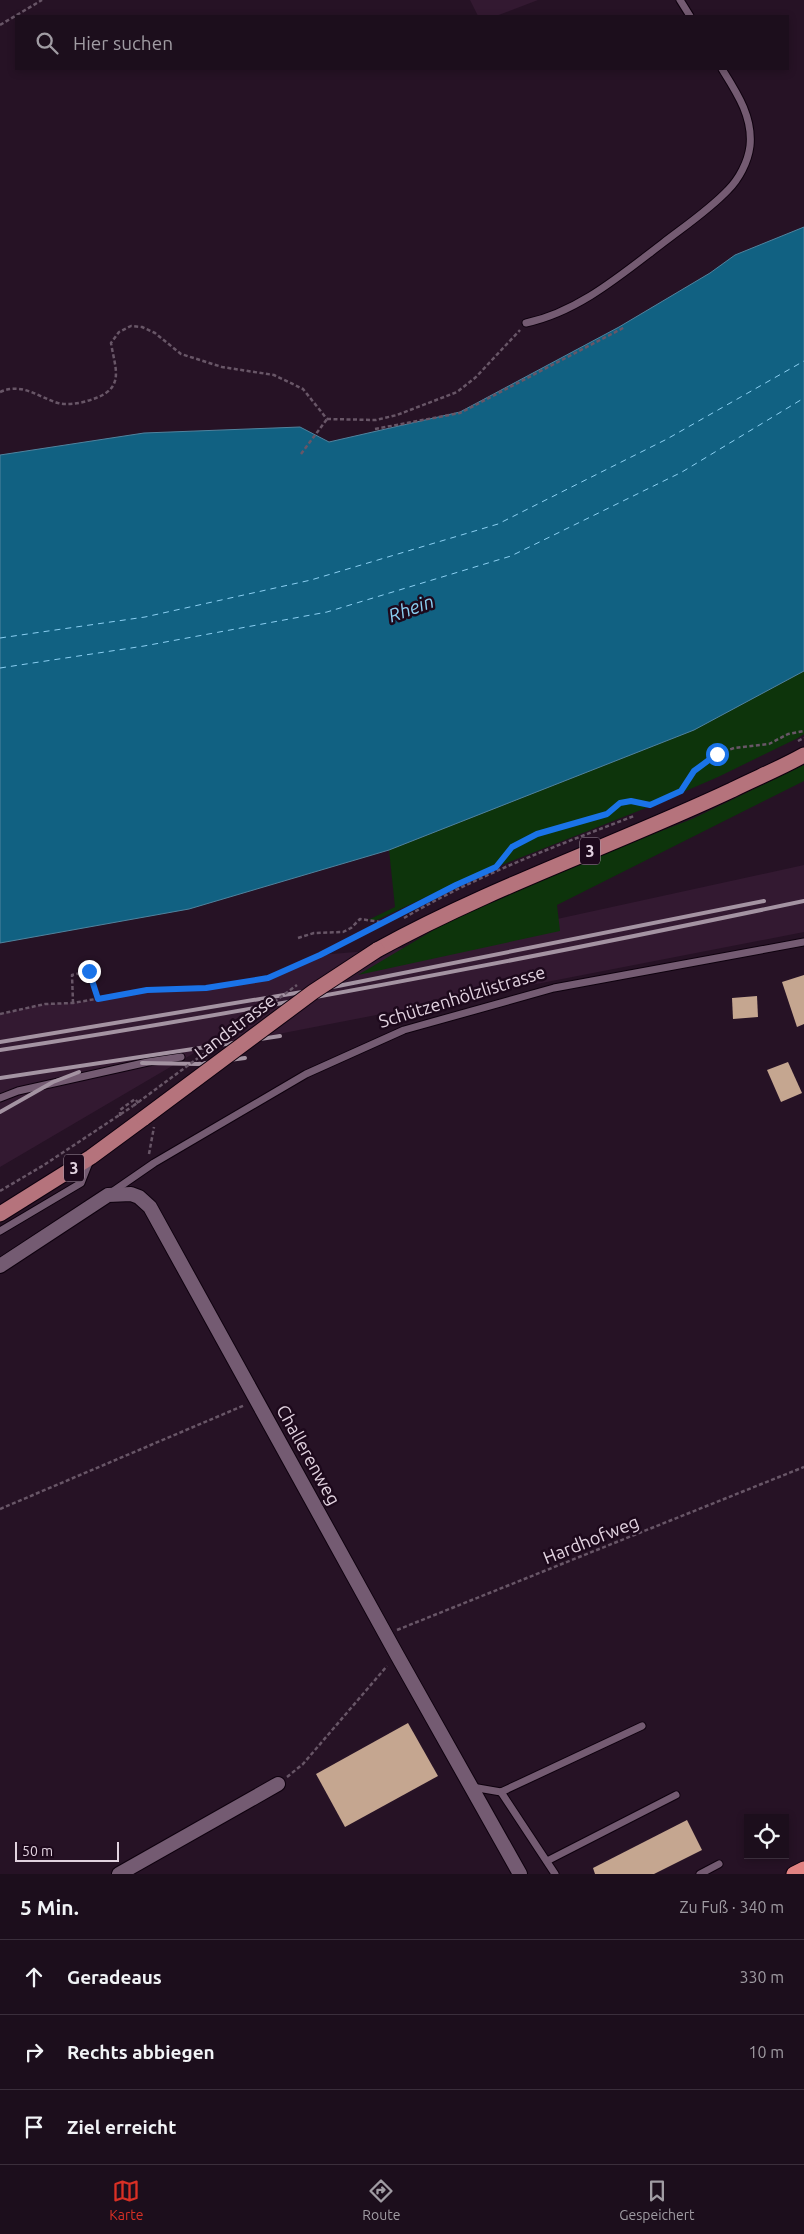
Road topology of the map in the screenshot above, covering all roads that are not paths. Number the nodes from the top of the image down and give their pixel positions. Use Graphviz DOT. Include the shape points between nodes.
graph roads {
  1 [pos="680,0"];
  2 [pos="689,15"];
  3 [pos="723,70"];
  4 [pos="526,324"];
  5 [pos="804,755"];
  6 [pos="804,942"];
  7 [pos="181,1057"];
  8 [pos="0,1098"];
  9 [pos="91,1157"];
  10 [pos="108,1195"];
  11 [pos="0,1214"];
  12 [pos="0,1231"];
  13 [pos="0,1266"];
  14 [pos="642,1726"];
  15 [pos="278,1784"];
  16 [pos="471,1787"];
  17 [pos="501,1792"];
  18 [pos="676,1795"];
  19 [pos="547,1860"];
  20 [pos="719,1864"];
  21 [pos="804,1869"];
  22 [pos="119,1874"];
  23 [pos="520,1874"];
  24 [pos="555,1874"];
  25 [pos="700,1874"];
  26 [pos="794,1874"];
  1 -- 2 [label="lane"];
  3 -- 4 [label="lane" via="744,105 750,146 744,167 729,189 603,289"];
  5 -- 9 [label="main road, Landstrasse / 3, bridge" via="686,812 470,902 377,950 313,992"];
  6 -- 10 [label="lane, Schützenhölzlistrasse" via="554,988 404,1030 306,1074"];
  7 -- 8 [label="lane" via="18,1091"];
  9 -- 11 [label="main road, Landstrasse / 3"];
  9 -- 12 [label="lane" via="81,1183"];
  10 -- 13 [label="street"];
  10 -- 16 [label="street, Challerenweg" via="131,1194 150,1206"];
  14 -- 17 [label="lane"];
  15 -- 22 [label="street"];
  16 -- 17 [label="lane"];
  16 -- 23 [label="street, Challerenweg"];
  17 -- 19 [label="lane"];
  18 -- 19 [label="lane"];
  19 -- 24 [label="lane"];
  20 -- 25 [label="lane"];
  21 -- 26 [label="highway"];
}
